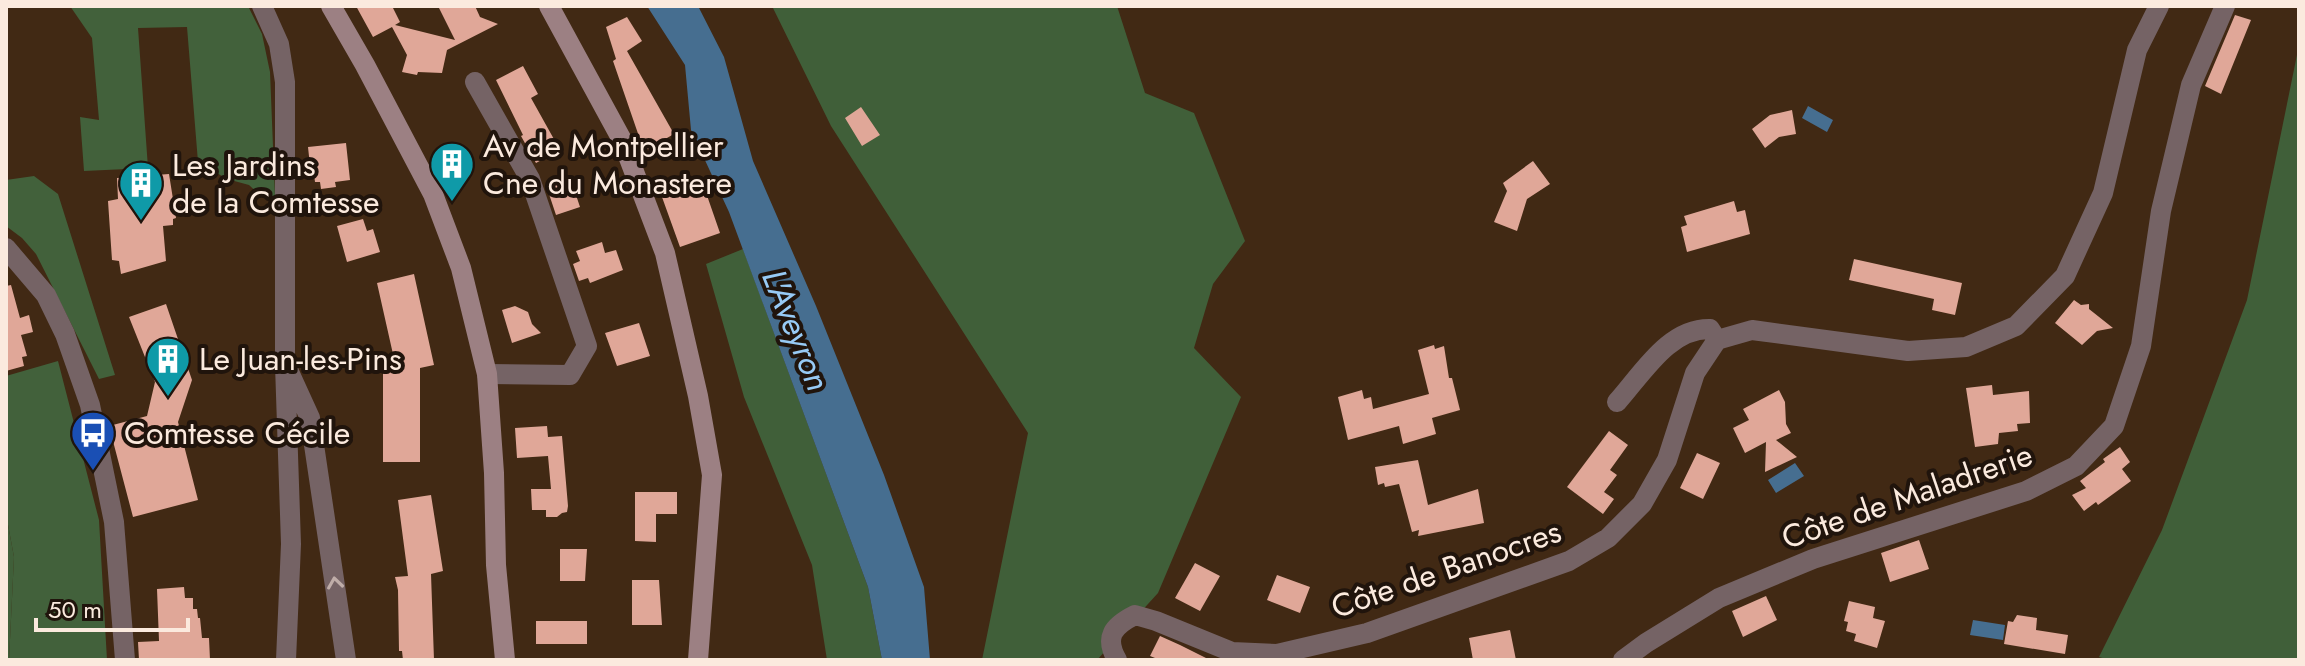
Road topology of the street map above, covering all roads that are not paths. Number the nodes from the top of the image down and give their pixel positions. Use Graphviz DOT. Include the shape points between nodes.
graph roads {
  1 [pos="262,6"];
  2 [pos="331,6"];
  3 [pos="549,6"];
  4 [pos="2159,6"];
  5 [pos="2225,6"];
  6 [pos="475,82"];
  7 [pos="6,248"];
  8 [pos="1717,340"];
  9 [pos="285,365"];
  10 [pos="487,374"];
  11 [pos="1617,402"];
  12 [pos="698,658"];
  13 [pos="125,660"];
  14 [pos="286,660"];
  15 [pos="346,660"];
  16 [pos="505,660"];
  17 [pos="1117,660"];
  18 [pos="1623,660"];
  1 -- 9 [label="street" via="279,44 285,82"];
  2 -- 10 [label="main road" via="433,194 461,268"];
  3 -- 12 [label="main road" via="622,140 665,253 698,396 712,475"];
  4 -- 8 [label="street" via="2137,50 2103,193 2065,276 2016,326 1966,347 1908,351 1752,330"];
  5 -- 18 [label="street, Côte de Maladrerie" via="2191,85 2161,211 2141,346 2114,426 2076,466 2026,491 1813,559 1719,598"];
  6 -- 10 [label="street" via="530,179 587,346 570,375"];
  7 -- 13 [label="street" via="46,295 90,405 114,522"];
  8 -- 11 [label="street" via="1710,329 1695,328 1673,339"];
  8 -- 17 [label="street, Côte de Banocres" via="1695,373 1667,460 1642,504 1608,538 1569,561 1367,633 1277,654 1232,652 1135,615 1119,623 1111,635 1110,648"];
  9 -- 14 [label="street" via="291,544"];
  15 -- 9 [label="street, one-way" via="310,418"];
  10 -- 16 [label="main road"];
}
